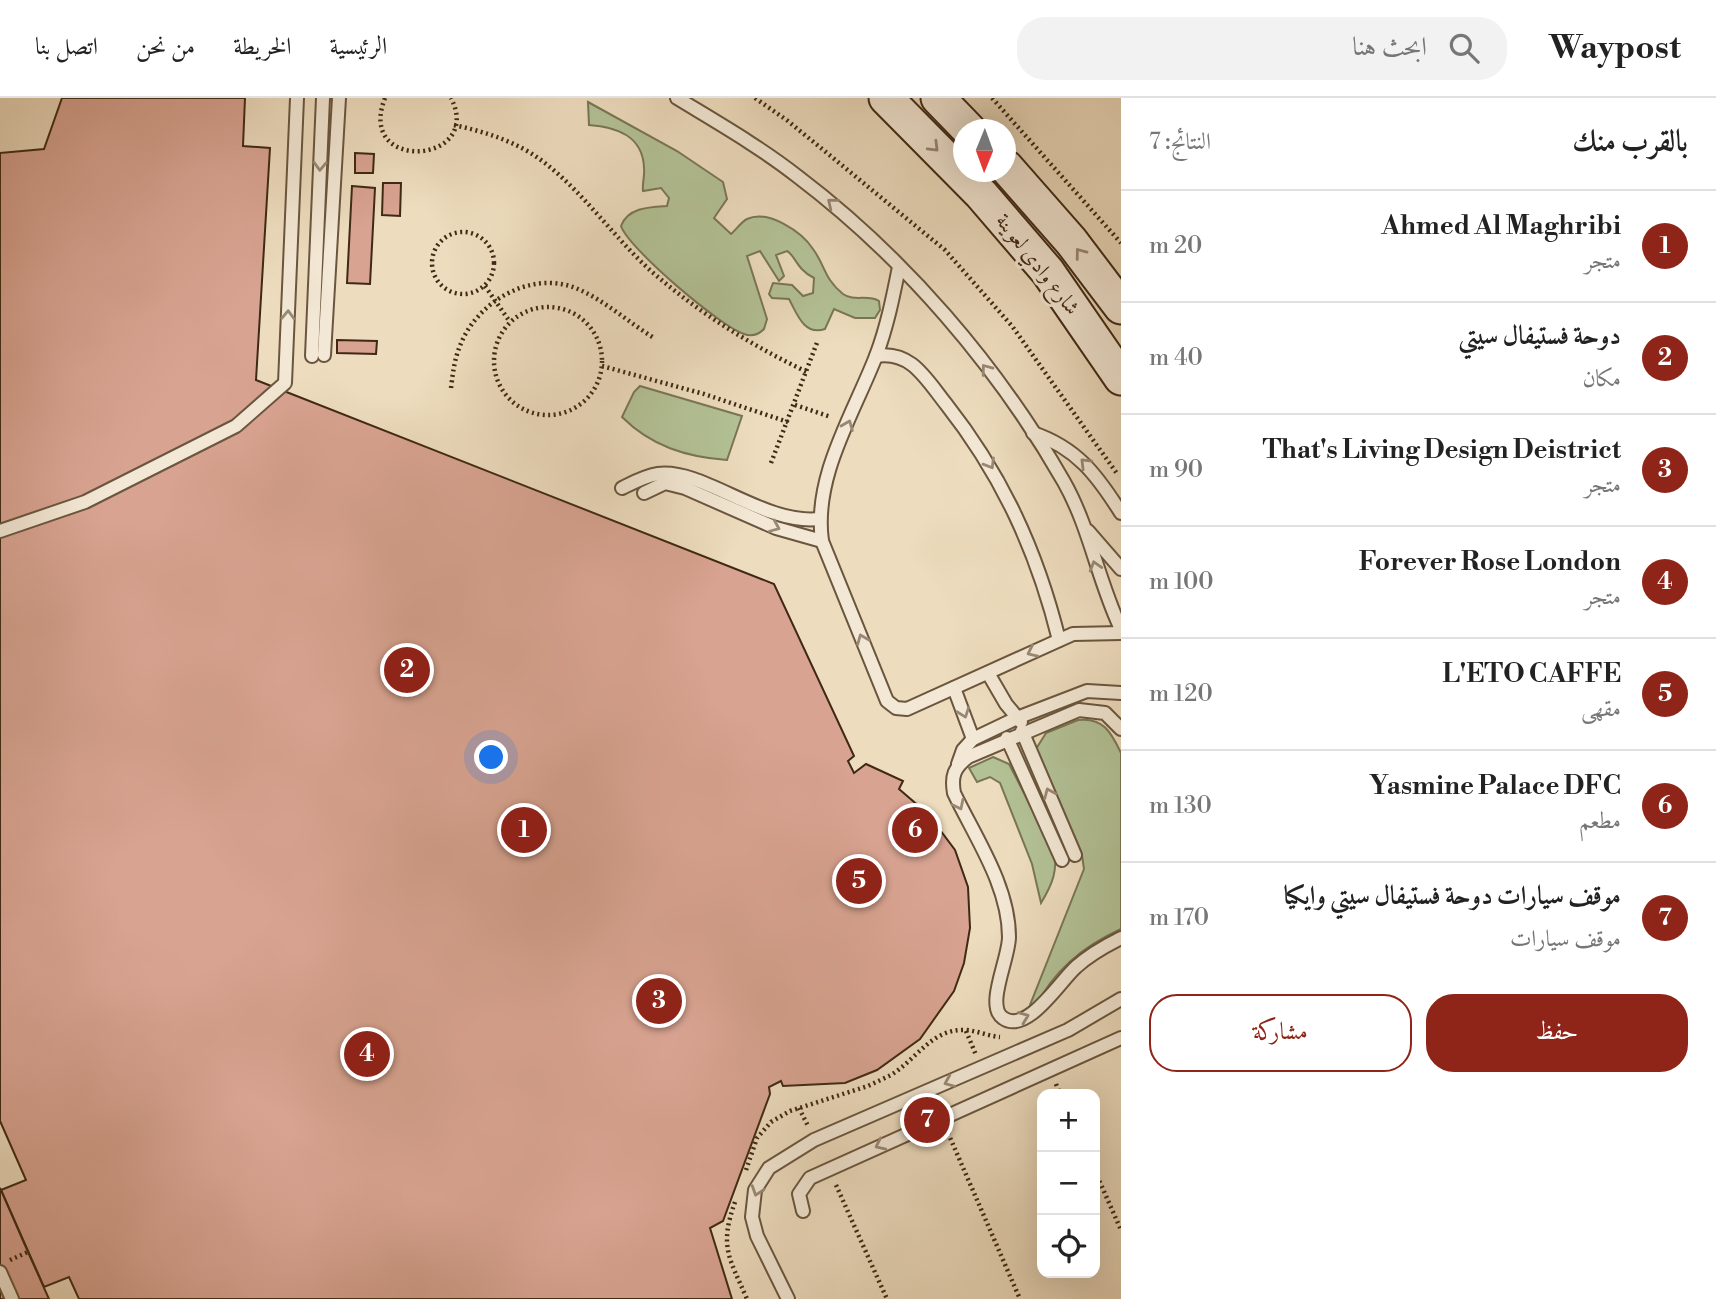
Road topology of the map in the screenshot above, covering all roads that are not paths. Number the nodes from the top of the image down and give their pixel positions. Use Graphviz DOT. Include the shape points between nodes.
graph roads {
  1 [pos="297,98"];
  2 [pos="323,98"];
  3 [pos="339,98"];
  4 [pos="677,98"];
  5 [pos="886,98"];
  6 [pos="938,98"];
  7 [pos="958,119"];
  8 [pos="1016,178"];
  9 [pos="899,267"];
  10 [pos="1121,307"];
  11 [pos="876,356"];
  12 [pos="1121,378"];
  13 [pos="1033,433"];
  14 [pos="622,488"];
  15 [pos="644,493"];
  16 [pos="1121,513"];
  17 [pos="819,519"];
  18 [pos="0,531"];
  19 [pos="1088,531"];
  20 [pos="822,541"];
  21 [pos="1121,569"];
  22 [pos="1121,631"];
  23 [pos="1059,640"];
  24 [pos="988,673"];
  25 [pos="954,688"];
  26 [pos="1121,694"];
  27 [pos="1017,718"];
  28 [pos="1121,729"];
  29 [pos="1026,730"];
  30 [pos="1007,738"];
  31 [pos="973,739"];
  32 [pos="958,764"];
  33 [pos="1121,938"];
  34 [pos="1121,999"];
  35 [pos="1121,1038"];
  36 [pos="803,1211"];
  37 [pos="0,1272"];
  38 [pos="12,1299"];
  39 [pos="788,1299"];
  18 -- 1 [label="lane, one-way" via="85,502 236,426 285,383"];
  2 -- 3 [label="lane, one-way" via="318,356"];
  9 -- 4 [label="lane, one-way" via="796,175"];
  5 -- 12 [label="main road, شارع وادي لعوينة, one-way" via="981,194 1048,272"];
  6 -- 7 [label="main road"];
  10 -- 8 [label="main road, شارع وادي لعوينة, one-way"];
  9 -- 11 [label="lane"];
  13 -- 9 [label="lane, one-way" via="942,311"];
  17 -- 11 [label="lane, one-way" via="825,482"];
  11 -- 23 [label="lane, one-way" via="890,353 911,362 990,463 1027,541 1054,613"];
  16 -- 13 [label="lane, one-way" via="1081,458"];
  13 -- 19 [label="lane"];
  14 -- 17 [label="lane" via="670,474 779,515"];
  15 -- 20 [label="lane, one-way" via="665,483 685,488 787,532"];
  17 -- 20 [label="lane"];
  19 -- 21 [label="lane"];
  22 -- 19 [label="lane, one-way" via="1097,572"];
  25 -- 20 [label="lane, one-way" via="908,709 891,705"];
  22 -- 23 [label="lane"];
  23 -- 24 [label="lane, one-way"];
  24 -- 25 [label="lane"];
  24 -- 27 [label="lane"];
  25 -- 31 [label="lane, one-way"];
  26 -- 27 [label="lane" via="1087,691"];
  27 -- 29 [label="lane"];
  27 -- 31 [label="lane"];
  28 -- 29 [label="lane" via="1105,713 1087,709"];
  29 -- 30 [label="lane"];
  30 -- 29 [label="lane, one-way" via="1069,857"];
  30 -- 32 [label="lane"];
  31 -- 32 [label="lane"];
  32 -- 33 [label="lane, one-way" via="953,772 954,793 997,880 1009,924 1007,958 994,1001 996,1012 1009,1021 1027,1018 1076,967"];
  34 -- 39 [label="lane, one-way" via="1068,1030 814,1140 769,1168 755,1190 754,1227"];
  35 -- 36 [label="lane, one-way" via="829,1168 803,1185 799,1194"];
  37 -- 38 [label="lane"];
}
